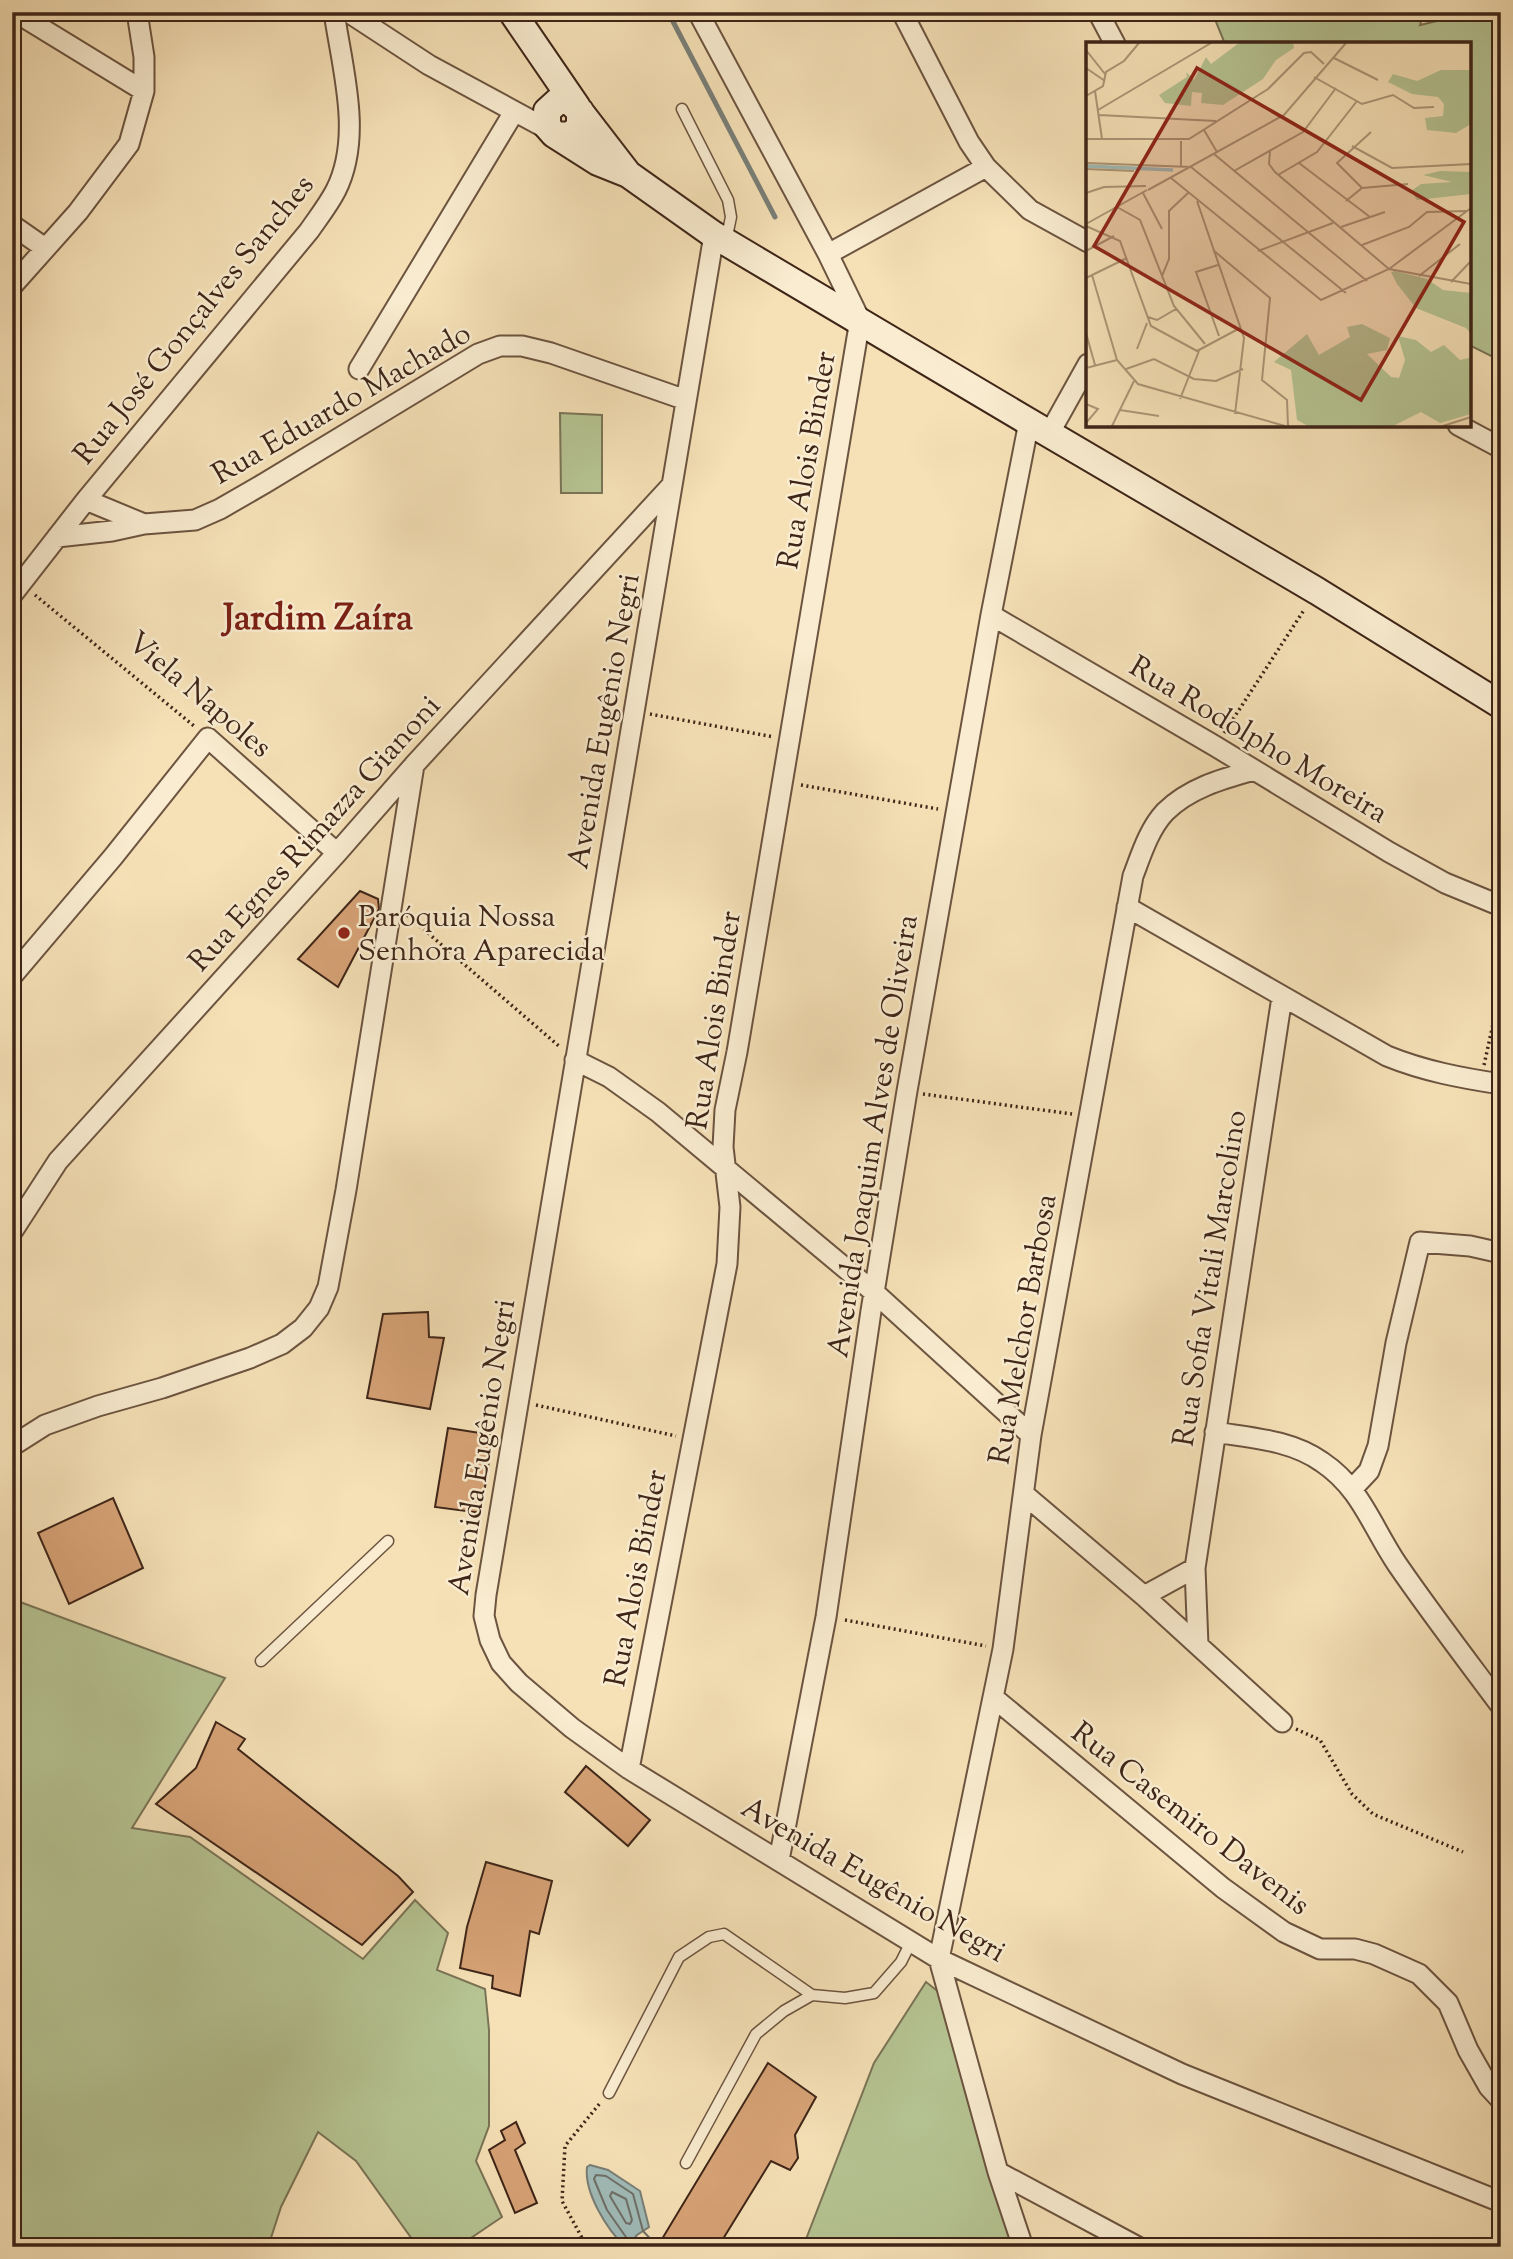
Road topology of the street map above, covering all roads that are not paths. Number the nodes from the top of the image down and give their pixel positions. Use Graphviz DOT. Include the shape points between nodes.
graph roads {
  1 [pos="15,12"];
  2 [pos="137,12"];
  3 [pos="334,12"];
  4 [pos="348,12"];
  5 [pos="698,12"];
  6 [pos="902,12"];
  7 [pos="1098,12"];
  8 [pos="515,18"];
  9 [pos="1114,42"];
  10 [pos="145,91"];
  11 [pos="579,110"];
  12 [pos="682,110"];
  13 [pos="514,112"];
  14 [pos="552,124"];
  15 [pos="986,167"];
  16 [pos="628,174"];
  17 [pos="12,225"];
  18 [pos="720,238"];
  19 [pos="1086,241"];
  20 [pos="46,247"];
  21 [pos="828,254"];
  22 [pos="12,286"];
  23 [pos="860,320"];
  24 [pos="1086,367"];
  25 [pos="359,369"];
  26 [pos="686,400"];
  27 [pos="1462,427"];
  28 [pos="1039,428"];
  29 [pos="1501,448"];
  30 [pos="673,484"];
  31 [pos="86,499"];
  32 [pos="144,524"];
  33 [pos="57,537"];
  34 [pos="17,589"];
  35 [pos="991,615"];
  36 [pos="1501,705"];
  37 [pos="415,764"];
  38 [pos="1254,771"];
  39 [pos="337,853"];
  40 [pos="1501,906"];
  41 [pos="1127,907"];
  42 [pos="12,976"];
  43 [pos="1282,997"];
  44 [pos="575,1060"];
  45 [pos="1501,1084"];
  46 [pos="725,1169"];
  47 [pos="14,1227"];
  48 [pos="1501,1253"];
  49 [pos="875,1293"];
  50 [pos="1215,1432"];
  51 [pos="1031,1435"];
  52 [pos="12,1446"];
  53 [pos="1353,1488"];
  54 [pos="1025,1495"];
  55 [pos="388,1541"];
  56 [pos="1195,1568"];
  57 [pos="1144,1596"];
  58 [pos="1198,1645"];
  59 [pos="261,1661"];
  60 [pos="994,1698"];
  61 [pos="1501,1706"];
  62 [pos="1282,1722"];
  63 [pos="629,1769"];
  64 [pos="779,1860"];
  65 [pos="911,1942"];
  66 [pos="939,1959"];
  67 [pos="812,1996"];
  68 [pos="609,2092"];
  69 [pos="1501,2100"];
  70 [pos="686,2163"];
  71 [pos="998,2172"];
  72 [pos="1501,2202"];
  73 [pos="1023,2247"];
  74 [pos="1138,2247"];
  1 -- 10 [label="street"];
  2 -- 10 [label="street"];
  3 -- 31 [label="street, Rua José Gonçalves Sanches" via="348,109 349,151 336,189 309,231"];
  4 -- 13 [label="street" via="429,65"];
  5 -- 21 [label="street"];
  6 -- 15 [label="street" via="968,142"];
  7 -- 9 [label="street"];
  8 -- 11 [label="street"];
  8 -- 14 [label="street"];
  10 -- 20 [label="street" via="129,144"];
  11 -- 14 [label="street" via="580,127 574,134 565,137"];
  11 -- 16 [label="street"];
  12 -- 18 [label="lane" via="729,200 731,217"];
  13 -- 14 [label="street"];
  13 -- 25 [label="street"];
  14 -- 16 [label="street" via="598,162"];
  15 -- 19 [label="street" via="1030,211"];
  15 -- 21 [label="street"];
  16 -- 18 [label="street"];
  17 -- 20 [label="street"];
  18 -- 23 [label="street"];
  18 -- 26 [label="street, Avenida Eugênio Negri"];
  20 -- 22 [label="street"];
  21 -- 23 [label="street"];
  23 -- 28 [label="street"];
  23 -- 46 [label="street, Rua Alois Binder" via="725,1110"];
  24 -- 28 [label="street, Avenida Joaquim Alves de Oliveira"];
  26 -- 30 [label="street, Avenida Eugênio Negri"];
  26 -- 32 [label="street, Rua Eduardo Machado" via="551,353 500,346 478,354 220,509 195,520"];
  27 -- 29 [label="street"];
  28 -- 35 [label="street, Avenida Joaquim Alves de Oliveira"];
  28 -- 36 [label="street"];
  30 -- 37 [label="street, Rua Egnes Rimazza Gianoni"];
  30 -- 44 [label="street, Avenida Eugênio Negri"];
  31 -- 32 [label="street, Rua Eduardo Machado"];
  31 -- 33 [label="street, Rua José Gonçalves Sanches"];
  32 -- 33 [label="street, Rua Eduardo Machado"];
  33 -- 34 [label="street, Rua José Gonçalves Sanches"];
  35 -- 38 [label="street, Rua Rodolpho Moreira"];
  35 -- 49 [label="street, Avenida Joaquim Alves de Oliveira"];
  37 -- 39 [label="street, Rua Egnes Rimazza Gianoni"];
  37 -- 52 [label="street" via="328,1287 319,1308 282,1344 45,1425"];
  38 -- 40 [label="street, Rua Rodolpho Moreira" via="1446,883"];
  38 -- 41 [label="street, Rua Melchor Barbosa" via="1212,782 1165,813 1146,842"];
  39 -- 42 [label="street, Viela Napoles" via="208,738"];
  39 -- 47 [label="street, Rua Egnes Rimazza Gianoni" via="58,1161"];
  41 -- 43 [label="street"];
  41 -- 51 [label="street, Rua Melchor Barbosa"];
  43 -- 45 [label="street" via="1417,1068"];
  43 -- 50 [label="street, Rua Sofia Vitali Marcolino"];
  44 -- 46 [label="street" via="609,1077 658,1112"];
  44 -- 63 [label="street, Avenida Eugênio Negri" via="484,1616 489,1640 519,1683"];
  46 -- 49 [label="street"];
  46 -- 63 [label="street, Rua Alois Binder" via="730,1207 727,1265"];
  48 -- 53 [label="street" via="1420,1242 1378,1446 1369,1471"];
  49 -- 51 [label="street"];
  49 -- 64 [label="street, Avenida Joaquim Alves de Oliveira" via="826,1617"];
  50 -- 53 [label="street" via="1305,1451"];
  50 -- 56 [label="street, Rua Sofia Vitali Marcolino"];
  51 -- 54 [label="street, Rua Melchor Barbosa"];
  53 -- 61 [label="street" via="1397,1564"];
  54 -- 57 [label="street"];
  54 -- 60 [label="street, Rua Melchor Barbosa"];
  55 -- 59 [label="lane"];
  56 -- 57 [label="street"];
  56 -- 58 [label="street, Rua Sofia Vitali Marcolino"];
  57 -- 58 [label="street"];
  58 -- 62 [label="street"];
  60 -- 66 [label="street, Rua Melchor Barbosa"];
  60 -- 69 [label="street, Rua Casemiro Davenis" via="1223,1888 1284,1932 1320,1949 1374,1954 1419,1974 1448,2003 1468,2050"];
  63 -- 64 [label="street, Avenida Eugênio Negri"];
  64 -- 65 [label="street, Avenida Eugênio Negri"];
  65 -- 66 [label="street, Avenida Eugênio Negri"];
  65 -- 67 [label="lane" via="901,1962 874,1993 845,1998"];
  66 -- 71 [label="street"];
  66 -- 72 [label="street, Avenida Eugênio Negri" via="1182,2074"];
  67 -- 68 [label="lane" via="724,1934 709,1937 679,1957"];
  67 -- 70 [label="lane" via="756,2034"];
  71 -- 73 [label="street"];
  71 -- 74 [label="street"];
}
